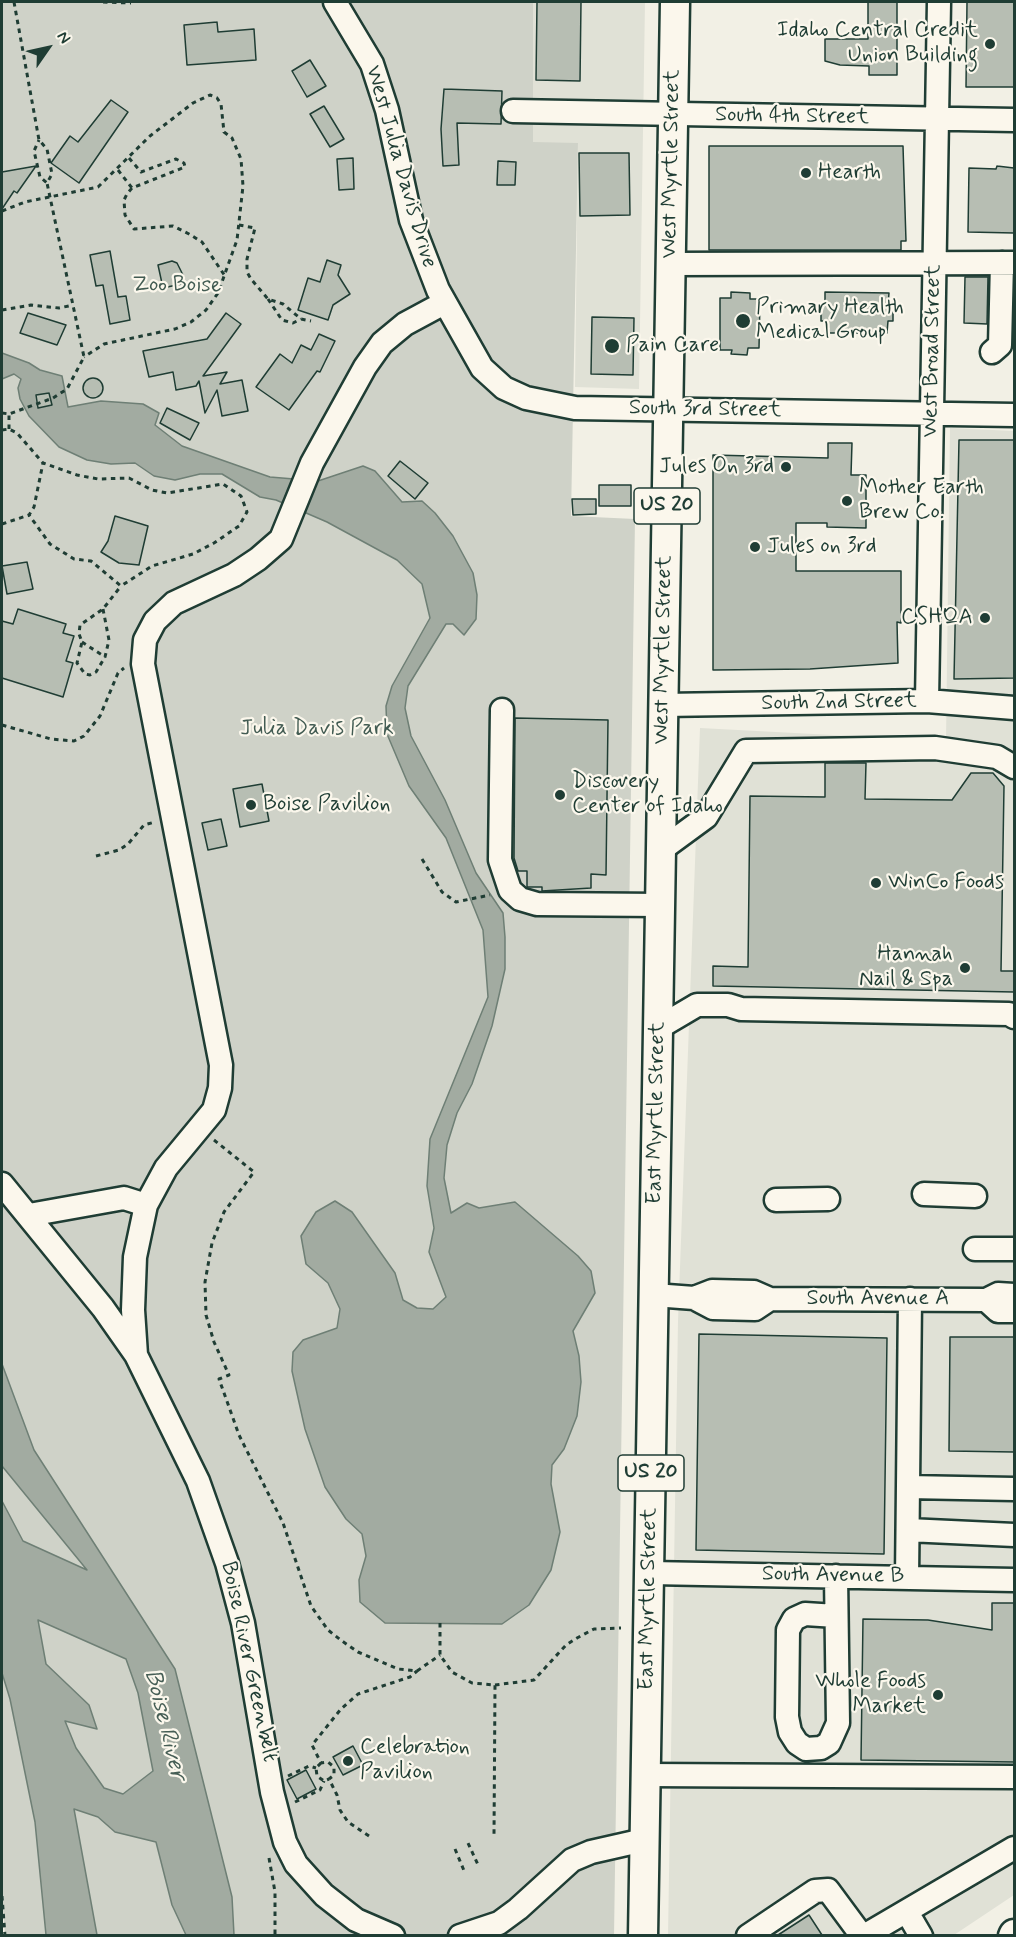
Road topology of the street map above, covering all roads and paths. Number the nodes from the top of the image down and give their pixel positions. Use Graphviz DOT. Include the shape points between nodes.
graph roads {
  1 [pos="14,2"];
  2 [pos="104,2"];
  3 [pos="335,2"];
  4 [pos="675,2"];
  5 [pos="939,2"];
  6 [pos="131,3"];
  7 [pos="524,111"];
  8 [pos="673,115"];
  9 [pos="937,119"];
  10 [pos="1014,120"];
  11 [pos="39,140"];
  12 [pos="129,158"];
  13 [pos="118,170"];
  14 [pos="47,183"];
  15 [pos="132,188"];
  16 [pos="50,197"];
  17 [pos="2,211"];
  18 [pos="238,225"];
  19 [pos="934,263"];
  20 [pos="1008,263"];
  21 [pos="671,264"];
  22 [pos="225,276"];
  23 [pos="268,299"];
  24 [pos="444,303"];
  25 [pos="73,305"];
  26 [pos="2,310"];
  27 [pos="301,319"];
  28 [pos="311,321"];
  29 [pos="992,352"];
  30 [pos="84,357"];
  31 [pos="668,410"];
  32 [pos="2,413"];
  33 [pos="9,414"];
  34 [pos="932,414"];
  35 [pos="1014,415"];
  36 [pos="9,429"];
  37 [pos="2,430"];
  38 [pos="43,463"];
  39 [pos="28,515"];
  40 [pos="2,524"];
  41 [pos="122,586"];
  42 [pos="103,609"];
  43 [pos="82,642"];
  44 [pos="105,657"];
  45 [pos="143,664"];
  46 [pos="927,701"];
  47 [pos="663,705"];
  48 [pos="1014,708"];
  49 [pos="502,710"];
  50 [pos="2,724"];
  51 [pos="1014,766"];
  52 [pos="174,818"];
  53 [pos="661,850"];
  54 [pos="96,856"];
  55 [pos="422,859"];
  56 [pos="496,893"];
  57 [pos="660,905"];
  58 [pos="1014,1017"];
  59 [pos="658,1019"];
  60 [pos="199,1128"];
  61 [pos="2,1185"];
  62 [pos="924,1194"];
  63 [pos="975,1196"];
  64 [pos="828,1199"];
  65 [pos="776,1200"];
  66 [pos="146,1205"];
  67 [pos="29,1215"];
  68 [pos="975,1249"];
  69 [pos="1014,1249"];
  70 [pos="654,1295"];
  71 [pos="1014,1295"];
  72 [pos="910,1299"];
  73 [pos="986,1300"];
  74 [pos="1014,1311"];
  75 [pos="136,1355"];
  76 [pos="908,1487"];
  77 [pos="1014,1489"];
  78 [pos="908,1530"];
  79 [pos="1014,1535"];
  80 [pos="651,1573"];
  81 [pos="836,1576"];
  82 [pos="907,1578"];
  83 [pos="1014,1580"];
  84 [pos="836,1616"];
  85 [pos="440,1623"];
  86 [pos="621,1628"];
  87 [pos="440,1655"];
  88 [pos="417,1671"];
  89 [pos="495,1685"];
  90 [pos="321,1763"];
  91 [pos="316,1768"];
  92 [pos="646,1774"];
  93 [pos="1014,1776"];
  94 [pos="329,1779"];
  95 [pos="324,1781"];
  96 [pos="287,1784"];
  97 [pos="292,1796"];
  98 [pos="494,1835"];
  99 [pos="369,1836"];
  100 [pos="644,1840"];
  101 [pos="468,1843"];
  102 [pos="455,1850"];
  103 [pos="268,1851"];
  104 [pos="1009,1851"];
  105 [pos="479,1867"];
  106 [pos="465,1873"];
  107 [pos="2,1896"];
  108 [pos="907,1912"];
  109 [pos="5,1935"];
  110 [pos="275,1935"];
  111 [pos="393,1935"];
  112 [pos="460,1935"];
  113 [pos="643,1935"];
  114 [pos="748,1935"];
  115 [pos="863,1935"];
  116 [pos="921,1935"];
  1 -- 11 [label="path"];
  2 -- 6 [label="path"];
  3 -- 24 [label="street, West Julia Davis Drive" via="372,64 387,110 411,220"];
  4 -- 8 [label="main road, West Myrtle Street / US 20"];
  5 -- 9 [label="street, West Broad Street"];
  7 -- 8 [label="street, South 4th Street"];
  8 -- 9 [label="street, South 4th Street"];
  8 -- 21 [label="main road, West Myrtle Street / US 20"];
  9 -- 10 [label="street, South 4th Street"];
  9 -- 19 [label="street, West Broad Street"];
  11 -- 14 [label="path" via="47,149 52,174"];
  11 -- 14 [label="path" via="34,151 40,177"];
  12 -- 13 [label="path"];
  12 -- 15 [label="path" via="141,172 176,159 185,167"];
  12 -- 18 [label="path" via="193,103 210,95 217,98 224,132 232,138 241,159 243,186"];
  13 -- 15 [label="path"];
  13 -- 16 [label="path" via="98,187"];
  14 -- 16 [label="path"];
  15 -- 22 [label="path" via="124,200 125,215 134,229 173,226 189,234 202,242"];
  16 -- 17 [label="path"];
  16 -- 25 [label="path"];
  18 -- 22 [label="path"];
  18 -- 23 [label="path" via="255,228 247,272"];
  19 -- 20 [label="street"];
  19 -- 21 [label="street"];
  19 -- 34 [label="street, West Broad Street"];
  20 -- 29 [label="street" via="1000,345"];
  21 -- 31 [label="main road, West Myrtle Street / US 20"];
  22 -- 30 [label="path" via="206,310 191,322 104,344"];
  23 -- 27 [label="path" via="283,304"];
  23 -- 27 [label="path" via="282,320 293,323"];
  24 -- 31 [label="street, South 3rd Street" via="482,368 504,388 526,398 575,408"];
  24 -- 45 [label="street" via="405,324 382,343 365,367 312,463 280,539 226,580 174,603 155,621 145,640"];
  25 -- 26 [label="path"];
  25 -- 30 [label="path"];
  27 -- 28 [label="path"];
  30 -- 33 [label="path" via="67,389"];
  31 -- 34 [label="street, South 3rd Street"];
  31 -- 47 [label="main road, West Myrtle Street / US 20"];
  32 -- 33 [label="path"];
  33 -- 36 [label="path"];
  34 -- 35 [label="street, South 3rd Street"];
  34 -- 46 [label="street, West Broad Street"];
  36 -- 37 [label="path"];
  36 -- 38 [label="path"];
  38 -- 39 [label="path" via="34,507"];
  38 -- 41 [label="path" via="98,479 129,478 167,493 223,484 241,496 247,512 239,526 193,554 152,566"];
  39 -- 40 [label="path"];
  39 -- 41 [label="path" via="50,544 74,559 91,561"];
  41 -- 42 [label="path"];
  42 -- 43 [label="path" via="80,625"];
  42 -- 44 [label="path" via="109,640"];
  43 -- 44 [label="path"];
  43 -- 44 [label="path" via="77,663 85,675 96,672"];
  45 -- 50 [label="path" via="118,673 100,716 84,736 74,741 51,739"];
  45 -- 52 [label="street"];
  46 -- 47 [label="street, South 2nd Street"];
  46 -- 48 [label="street, South 2nd Street"];
  47 -- 53 [label="main road, West Myrtle Street / US 20"];
  49 -- 57 [label="street" via="500,860 510,891 520,900 537,904"];
  51 -- 53 [label="street" via="997,757 935,748 746,751 706,818"];
  52 -- 54 [label="path" via="144,825 120,850"];
  52 -- 60 [label="street" via="221,1065 214,1110"];
  53 -- 57 [label="main road, West Myrtle Street / US 20"];
  55 -- 56 [label="path" via="434,881 456,902"];
  57 -- 59 [label="main road, West Myrtle Street / US 20"];
  58 -- 59 [label="street" via="697,1005"];
  59 -- 70 [label="main road, East Myrtle Street / US 20"];
  60 -- 66 [label="street" via="166,1168"];
  60 -- 88 [label="path" via="254,1172 224,1212 212,1243 205,1282 206,1315 229,1374 219,1379 239,1435 283,1523 317,1618 358,1652 398,1669"];
  61 -- 67 [label="street"];
  62 -- 63 [label="street"];
  64 -- 65 [label="street"];
  66 -- 67 [label="street" via="124,1198"];
  66 -- 75 [label="street" via="135,1257"];
  67 -- 75 [label="street"];
  68 -- 69 [label="street"];
  70 -- 72 [label="street, South Avenue A" via="694,1298 712,1291 754,1292 770,1299"];
  70 -- 80 [label="main road, East Myrtle Street / US 20"];
  71 -- 73 [label="street, South Avenue A" via="998,1294"];
  72 -- 73 [label="street, South Avenue A"];
  72 -- 76 [label="street"];
  73 -- 74 [label="street, South Avenue A" via="999,1311"];
  75 -- 111 [label="street" via="198,1481 227,1563 243,1623 272,1792 285,1842 296,1864 324,1895 356,1920"];
  76 -- 77 [label="street"];
  76 -- 78 [label="street"];
  78 -- 79 [label="street"];
  78 -- 82 [label="street"];
  80 -- 81 [label="street, South Avenue B"];
  80 -- 92 [label="main road, East Myrtle Street / US 20"];
  81 -- 82 [label="street, South Avenue B"];
  81 -- 84 [label="street"];
  82 -- 83 [label="street, South Avenue B"];
  84 -- 84 [label="street" via="838,1723 829,1743 806,1749 790,1732 787,1717 788,1630 794,1619 805,1614"];
  85 -- 87 [label="path"];
  86 -- 89 [label="path" via="594,1629 577,1638 534,1680"];
  87 -- 88 [label="path"];
  87 -- 89 [label="path" via="452,1672 464,1680"];
  88 -- 90 [label="path" via="410,1677 366,1689 349,1700 313,1742"];
  89 -- 98 [label="path"];
  90 -- 91 [label="path"];
  90 -- 94 [label="path" via="328,1762 334,1767 334,1775"];
  91 -- 95 [label="path" via="317,1776"];
  91 -- 96 [label="path" via="309,1766 284,1778"];
  92 -- 93 [label="street"];
  92 -- 100 [label="main road, East Myrtle Street / US 20"];
  94 -- 95 [label="path"];
  94 -- 99 [label="path" via="344,1817"];
  95 -- 97 [label="path" via="320,1790 296,1802"];
  100 -- 112 [label="street" via="591,1851 572,1860 518,1910 498,1923"];
  100 -- 113 [label="main road, East Myrtle Street / US 20"];
  101 -- 105 [label="path"];
  102 -- 106 [label="path"];
  103 -- 110 [label="path" via="275,1892"];
  104 -- 108 [label="street"];
  107 -- 109 [label="path"];
  108 -- 115 [label="street"];
  108 -- 116 [label="street"];
  114 -- 115 [label="street" via="815,1890 828,1890"];
}
